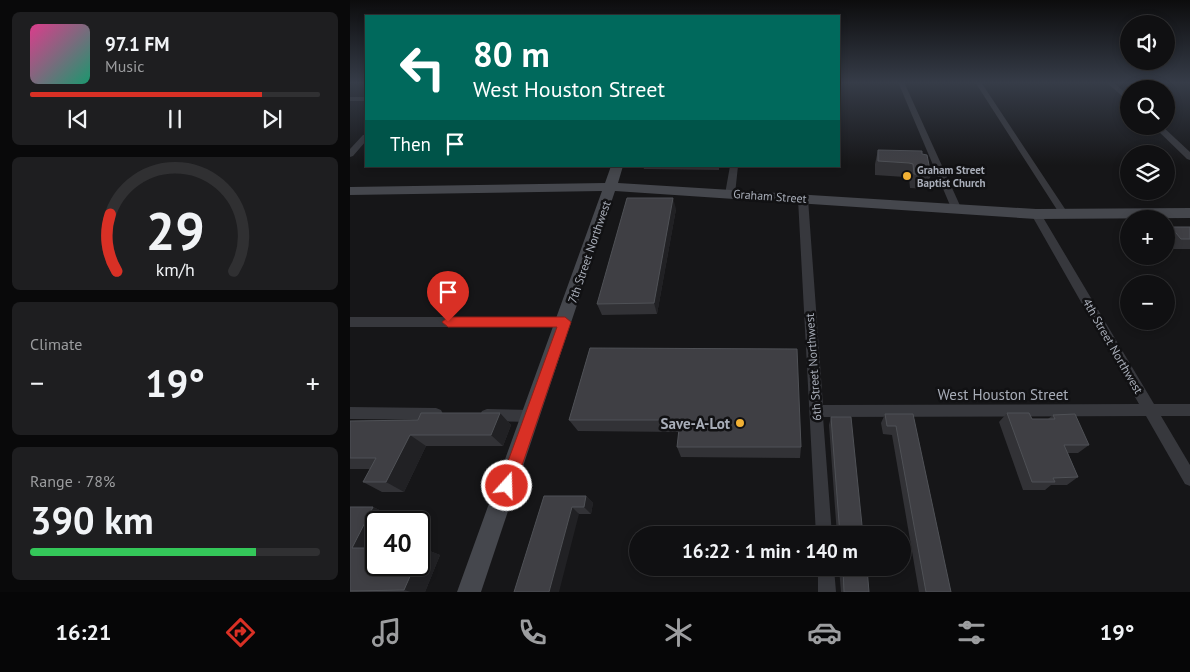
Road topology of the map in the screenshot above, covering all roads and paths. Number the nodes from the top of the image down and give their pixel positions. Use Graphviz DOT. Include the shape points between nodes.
graph roads {
  1 [pos="913,110"];
  2 [pos="996,110"];
  3 [pos="1167,135"];
  4 [pos="365,138"];
  5 [pos="350,154"];
  6 [pos="1190,157"];
  7 [pos="617,167"];
  8 [pos="734,167"];
  9 [pos="611,187"];
  10 [pos="350,191"];
  11 [pos="730,194"];
  12 [pos="802,199"];
  13 [pos="957,210"];
  14 [pos="1190,213"];
  15 [pos="1036,214"];
  16 [pos="1064,214"];
  17 [pos="350,322"];
  18 [pos="565,322"];
  19 [pos="1150,410"];
  20 [pos="1190,410"];
  21 [pos="816,411"];
  22 [pos="350,413"];
  23 [pos="446,414"];
  24 [pos="475,415"];
  25 [pos="532,416"];
  26 [pos="1190,479"];
  27 [pos="823,526"];
  28 [pos="826,576"];
  29 [pos="469,592"];
  30 [pos="827,592"];
  1 -- 13 [label="street"];
  2 -- 16 [label="street"];
  3 -- 6 [label="street"];
  4 -- 5 [label="street"];
  7 -- 9 [label="street, 7th Street Northwest"];
  8 -- 11 [label="street"];
  9 -- 10 [label="street, Graham Street"];
  9 -- 11 [label="street, Graham Street"];
  9 -- 18 [label="street, 7th Street Northwest"];
  11 -- 12 [label="street, Graham Street"];
  12 -- 13 [label="street, Graham Street"];
  12 -- 21 [label="street, 6th Street Northwest"];
  13 -- 15 [label="street, Graham Street"];
  14 -- 16 [label="street, Graham Street"];
  15 -- 16 [label="street, Graham Street"];
  15 -- 19 [label="street, 4th Street Northwest"];
  17 -- 18 [label="street"];
  18 -- 25 [label="street, 7th Street Northwest"];
  19 -- 20 [label="street, West Houston Street"];
  19 -- 21 [label="street, West Houston Street"];
  19 -- 26 [label="street, 4th Street Northwest"];
  21 -- 27 [label="street, 6th Street Northwest"];
  22 -- 23 [label="street"];
  24 -- 25 [label="street"];
  25 -- 29 [label="street, 7th Street Northwest"];
  28 -- 30 [label="street"];
}
